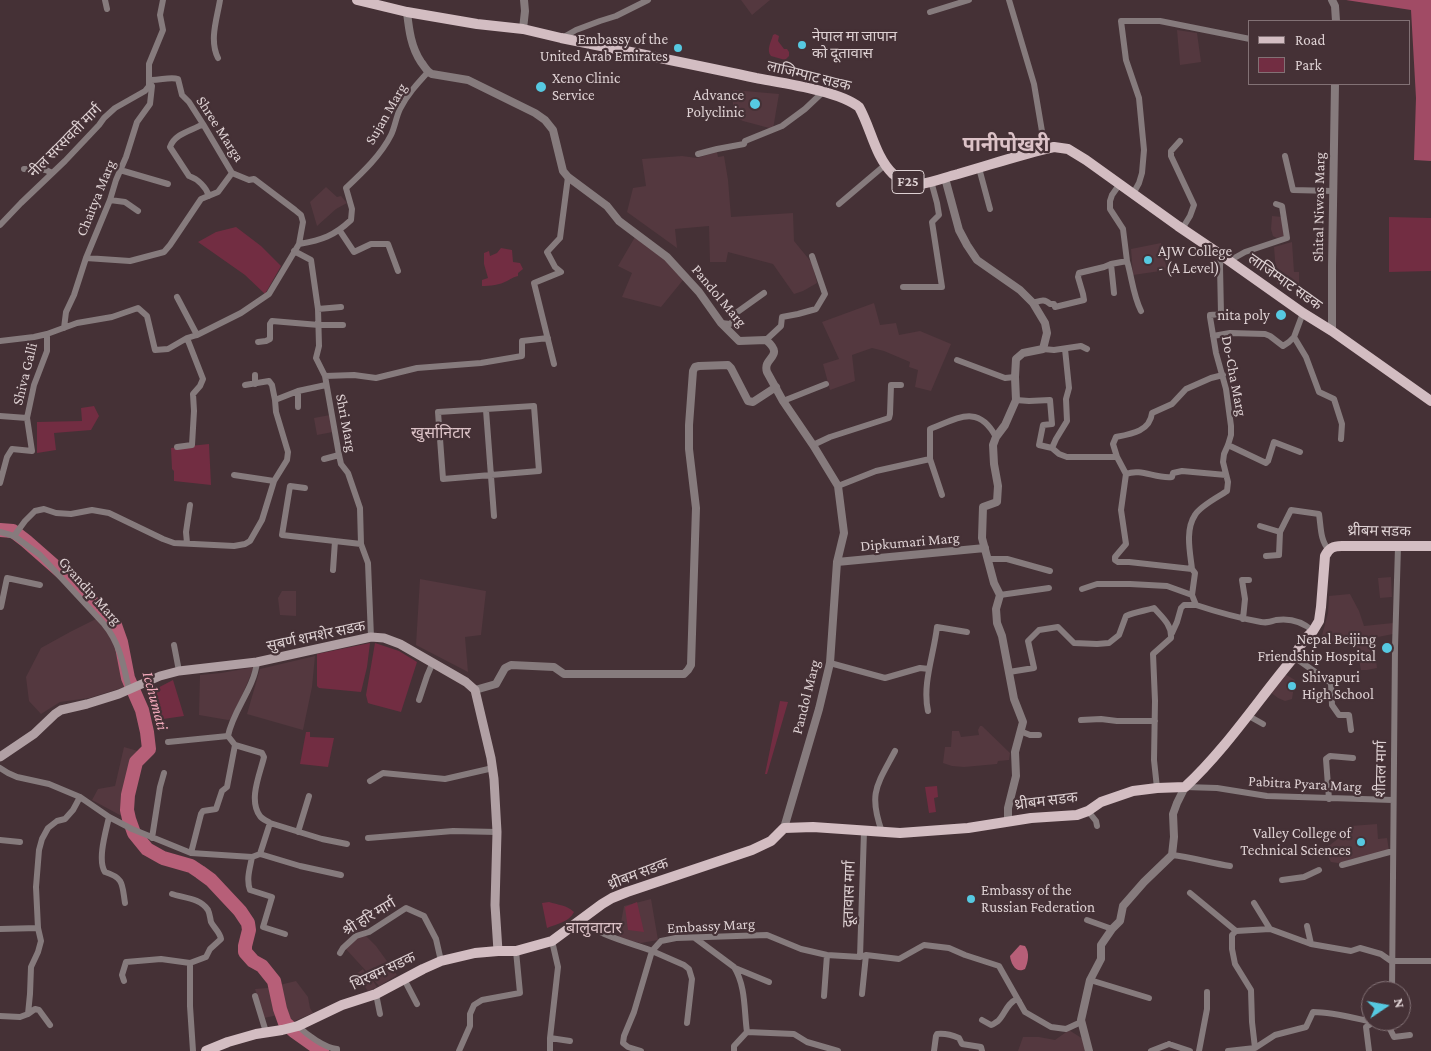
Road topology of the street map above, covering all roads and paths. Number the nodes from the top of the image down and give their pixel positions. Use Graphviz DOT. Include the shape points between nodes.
graph roads {
  1 [pos="105,0"];
  2 [pos="163,0"];
  3 [pos="220,0"];
  4 [pos="357,0"];
  5 [pos="524,0"];
  6 [pos="648,0"];
  7 [pos="969,0"];
  8 [pos="1009,0"];
  9 [pos="1332,0"];
  10 [pos="107,9"];
  11 [pos="407,12"];
  12 [pos="930,12"];
  13 [pos="1336,20"];
  14 [pos="523,29"];
  15 [pos="561,38"];
  16 [pos="1248,38"];
  17 [pos="218,58"];
  18 [pos="428,72"];
  19 [pos="149,80"];
  20 [pos="1335,85"];
  21 [pos="823,92"];
  22 [pos="203,124"];
  23 [pos="1180,141"];
  24 [pos="1045,149"];
  25 [pos="698,154"];
  26 [pos="1285,156"];
  27 [pos="885,164"];
  28 [pos="979,168"];
  29 [pos="24,169"];
  30 [pos="120,170"];
  31 [pos="52,173"];
  32 [pos="232,173"];
  33 [pos="568,177"];
  34 [pos="945,178"];
  35 [pos="931,181"];
  36 [pos="168,184"];
  37 [pos="1119,185"];
  38 [pos="1333,191"];
  39 [pos="1133,194"];
  40 [pos="209,196"];
  41 [pos="110,200"];
  42 [pos="839,204"];
  43 [pos="1276,204"];
  44 [pos="990,209"];
  45 [pos="138,211"];
  46 [pos="0,225"];
  47 [pos="1182,229"];
  48 [pos="340,231"];
  49 [pos="299,244"];
  50 [pos="294,251"];
  51 [pos="812,256"];
  52 [pos="86,258"];
  53 [pos="1225,258"];
  54 [pos="1128,261"];
  55 [pos="1111,264"];
  56 [pos="398,270"];
  57 [pos="903,287"];
  58 [pos="764,293"];
  59 [pos="1114,293"];
  60 [pos="177,298"];
  61 [pos="1033,303"];
  62 [pos="340,307"];
  63 [pos="318,308"];
  64 [pos="1141,311"];
  65 [pos="1303,313"];
  66 [pos="721,323"];
  67 [pos="319,325"];
  68 [pos="342,325"];
  69 [pos="64,328"];
  70 [pos="1332,331"];
  71 [pos="47,334"];
  72 [pos="197,335"];
  73 [pos="1213,336"];
  74 [pos="1294,337"];
  75 [pos="187,338"];
  76 [pos="548,338"];
  77 [pos="766,340"];
  78 [pos="0,341"];
  79 [pos="258,342"];
  80 [pos="1043,349"];
  81 [pos="1065,349"];
  82 [pos="1087,349"];
  83 [pos="957,360"];
  84 [pos="554,364"];
  85 [pos="255,375"];
  86 [pos="1223,375"];
  87 [pos="324,376"];
  88 [pos="1015,377"];
  89 [pos="255,384"];
  90 [pos="826,384"];
  91 [pos="245,385"];
  92 [pos="326,385"];
  93 [pos="901,385"];
  94 [pos="776,388"];
  95 [pos="298,391"];
  96 [pos="275,400"];
  97 [pos="1016,400"];
  98 [pos="783,401"];
  99 [pos="1431,401"];
  100 [pos="298,408"];
  101 [pos="486,410"];
  102 [pos="0,416"];
  103 [pos="27,418"];
  104 [pos="996,437"];
  105 [pos="1342,439"];
  106 [pos="813,445"];
  107 [pos="1228,445"];
  108 [pos="177,447"];
  109 [pos="1052,448"];
  110 [pos="1300,452"];
  111 [pos="338,455"];
  112 [pos="1117,457"];
  113 [pos="324,459"];
  114 [pos="930,459"];
  115 [pos="1126,474"];
  116 [pos="234,475"];
  117 [pos="1226,475"];
  118 [pos="491,476"];
  119 [pos="274,481"];
  120 [pos="0,483"];
  121 [pos="838,486"];
  122 [pos="305,488"];
  123 [pos="942,496"];
  124 [pos="190,506"];
  125 [pos="494,516"];
  126 [pos="1260,526"];
  127 [pos="0,532"];
  128 [pos="1280,532"];
  129 [pos="16,534"];
  130 [pos="335,541"];
  131 [pos="187,543"];
  132 [pos="361,544"];
  133 [pos="1431,546"];
  134 [pos="1398,547"];
  135 [pos="985,548"];
  136 [pos="1329,550"];
  137 [pos="1266,556"];
  138 [pos="988,559"];
  139 [pos="837,562"];
  140 [pos="1192,569"];
  141 [pos="332,570"];
  142 [pos="1050,571"];
  143 [pos="1249,580"];
  144 [pos="40,585"];
  145 [pos="1049,588"];
  146 [pos="1082,589"];
  147 [pos="1000,595"];
  148 [pos="1192,595"];
  149 [pos="1196,605"];
  150 [pos="2,607"];
  151 [pos="1243,618"];
  152 [pos="1313,631"];
  153 [pos="967,632"];
  154 [pos="1172,633"];
  155 [pos="371,637"];
  156 [pos="174,645"];
  157 [pos="1294,657"];
  158 [pos="258,662"];
  159 [pos="433,662"];
  160 [pos="830,663"];
  161 [pos="929,669"];
  162 [pos="179,671"];
  163 [pos="1009,672"];
  164 [pos="129,690"];
  165 [pos="475,690"];
  166 [pos="419,700"];
  167 [pos="928,711"];
  168 [pos="1247,715"];
  169 [pos="1081,720"];
  170 [pos="1155,721"];
  171 [pos="1263,724"];
  172 [pos="1351,730"];
  173 [pos="1020,731"];
  174 [pos="1039,735"];
  175 [pos="228,736"];
  176 [pos="168,742"];
  177 [pos="235,745"];
  178 [pos="895,751"];
  179 [pos="0,757"];
  180 [pos="1353,758"];
  181 [pos="0,768"];
  182 [pos="493,768"];
  183 [pos="164,773"];
  184 [pos="370,781"];
  185 [pos="1185,787"];
  186 [pos="1157,788"];
  187 [pos="309,796"];
  188 [pos="80,797"];
  189 [pos="1329,799"];
  190 [pos="1393,800"];
  191 [pos="1088,811"];
  192 [pos="109,817"];
  193 [pos="1008,821"];
  194 [pos="270,823"];
  195 [pos="1097,826"];
  196 [pos="784,828"];
  197 [pos="864,831"];
  198 [pos="298,832"];
  199 [pos="497,832"];
  200 [pos="882,832"];
  201 [pos="152,837"];
  202 [pos="368,838"];
  203 [pos="0,840"];
  204 [pos="20,842"];
  205 [pos="347,844"];
  206 [pos="1393,851"];
  207 [pos="191,853"];
  208 [pos="260,854"];
  209 [pos="1172,855"];
  210 [pos="252,857"];
  211 [pos="1342,865"];
  212 [pos="1230,866"];
  213 [pos="1319,870"];
  214 [pos="341,875"];
  215 [pos="1282,880"];
  216 [pos="1190,893"];
  217 [pos="172,894"];
  218 [pos="125,902"];
  219 [pos="1254,903"];
  220 [pos="581,919"];
  221 [pos="1087,920"];
  222 [pos="572,926"];
  223 [pos="1307,926"];
  224 [pos="38,928"];
  225 [pos="1112,928"];
  226 [pos="0,929"];
  227 [pos="1270,929"];
  228 [pos="1236,931"];
  229 [pos="285,934"];
  230 [pos="695,938"];
  231 [pos="552,941"];
  232 [pos="1311,944"];
  233 [pos="498,950"];
  234 [pos="516,951"];
  235 [pos="652,951"];
  236 [pos="340,953"];
  237 [pos="827,955"];
  238 [pos="863,956"];
  239 [pos="441,961"];
  240 [pos="1391,961"];
  241 [pos="1431,961"];
  242 [pos="190,962"];
  243 [pos="734,967"];
  244 [pos="404,978"];
  245 [pos="1090,980"];
  246 [pos="124,981"];
  247 [pos="1392,981"];
  248 [pos="769,982"];
  249 [pos="1206,992"];
  250 [pos="376,994"];
  251 [pos="862,994"];
  252 [pos="256,996"];
  253 [pos="824,996"];
  254 [pos="1149,998"];
  255 [pos="1019,1000"];
  256 [pos="417,1004"];
  257 [pos="28,1014"];
  258 [pos="380,1014"];
  259 [pos="0,1016"];
  260 [pos="1361,1019"];
  261 [pos="982,1020"];
  262 [pos="1081,1020"];
  263 [pos="687,1023"];
  264 [pos="50,1025"];
  265 [pos="296,1027"];
  266 [pos="1366,1031"];
  267 [pos="1391,1031"];
  268 [pos="266,1032"];
  269 [pos="747,1032"];
  270 [pos="1410,1035"];
  271 [pos="550,1038"];
  272 [pos="570,1041"];
  273 [pos="1168,1048"];
  274 [pos="1255,1048"];
  275 [pos="338,1050"];
  276 [pos="193,1051"];
  277 [pos="206,1051"];
  278 [pos="459,1051"];
  279 [pos="550,1051"];
  280 [pos="641,1051"];
  281 [pos="734,1051"];
  282 [pos="838,1051"];
  283 [pos="934,1051"];
  284 [pos="982,1051"];
  285 [pos="1089,1051"];
  286 [pos="1151,1051"];
  287 [pos="1190,1051"];
  288 [pos="1199,1051"];
  289 [pos="1228,1051"];
  290 [pos="1369,1051"];
  1 -- 10 [label="street"];
  2 -- 19 [label="street, Chaitya Marg" via="160,15 163,30 149,64"];
  3 -- 17 [label="street" via="213,41"];
  4 -- 11 [label="main road, लाजिम्पाट सडक / F25"];
  5 -- 14 [label="street"];
  6 -- 15 [label="street"];
  7 -- 12 [label="street"];
  8 -- 24 [label="street" via="1034,84"];
  9 -- 13 [label="street"];
  11 -- 14 [label="main road, लाजिम्पाट सडक / F25"];
  11 -- 18 [label="street" via="415,54"];
  14 -- 15 [label="main road, लाजिम्पाट सडक / F25"];
  15 -- 21 [label="main road, लाजिम्पाट सडक / F25"];
  16 -- 39 [label="street" via="1160,21 1121,21 1126,60 1139,98 1144,150 1142,173"];
  18 -- 33 [label="street" via="468,80 545,120 553,130"];
  18 -- 48 [label="street, Sujan Marg" via="412,89 382,148 346,188 352,213 351,220"];
  19 -- 22 [label="street, Shree Marga" via="178,79 182,95"];
  19 -- 30 [label="street, Chaitya Marg" via="152,86 150,104 137,122"];
  19 -- 31 [label="street, नील सरसवती मार्ग" via="145,91 115,108"];
  20 -- 38 [label="street, Shital Niwas Marg"];
  21 -- 25 [label="street" via="782,126 744,144"];
  21 -- 27 [label="main road, लाजिम्पाट सडक / F25" via="852,101 859,107"];
  22 -- 32 [label="street, Shree Marga"];
  22 -- 40 [label="street" via="184,132 173,140 170,147 189,176 195,178"];
  23 -- 47 [label="street" via="1171,151 1171,156 1194,205"];
  24 -- 28 [label="main road, लाजिम्पाट सडक / F25"];
  24 -- 37 [label="main road, लाजिम्पाट सडक / F25" via="1068,149"];
  26 -- 38 [label="street" via="1293,190"];
  27 -- 35 [label="main road, लाजिम्पाट सडक / F25" via="906,182 921,184"];
  27 -- 42 [label="street"];
  28 -- 34 [label="main road, लाजिम्पाट सडक / F25"];
  28 -- 44 [label="street"];
  29 -- 31 [label="street"];
  30 -- 36 [label="street"];
  30 -- 41 [label="street, Chaitya Marg"];
  31 -- 46 [label="street, नील सरसवती मार्ग"];
  32 -- 40 [label="street" via="218,192"];
  32 -- 49 [label="street, Shree Marga" via="254,179 301,215"];
  33 -- 66 [label="street, Pandol Marg" via="607,206 619,222 667,257 699,292"];
  33 -- 76 [label="street" via="560,238 547,252 554,268 561,272 534,283"];
  34 -- 35 [label="main road, लाजिम्पाट सडक / F25"];
  34 -- 61 [label="street" via="960,230 977,260"];
  35 -- 57 [label="street" via="939,215 932,222 942,287"];
  37 -- 39 [label="main road, लाजिम्पाट सडक / F25"];
  37 -- 54 [label="street" via="1112,195 1110,209 1123,229"];
  38 -- 70 [label="street, Shital Niwas Marg"];
  39 -- 47 [label="main road, लाजिम्पाट सडक / F25"];
  40 -- 52 [label="street" via="201,199 164,252 130,261"];
  41 -- 45 [label="street" via="125,202"];
  41 -- 52 [label="street, Chaitya Marg"];
  43 -- 53 [label="street" via="1282,206 1287,238"];
  47 -- 53 [label="main road, लाजिम्पाट सडक / F25"];
  48 -- 49 [label="street" via="321,240"];
  48 -- 56 [label="street" via="354,252 371,244 388,244"];
  49 -- 50 [label="street"];
  50 -- 63 [label="street, Shri Marg" via="311,260"];
  50 -- 72 [label="street" via="268,294 241,313"];
  51 -- 77 [label="street" via="825,294 816,309 782,317 782,326"];
  52 -- 69 [label="street, Chaitya Marg" via="66,312"];
  53 -- 65 [label="main road, लाजिम्पाट सडक / F25"];
  53 -- 73 [label="street, Do-Cha Marg" via="1220,266 1221,314 1210,316"];
  54 -- 55 [label="street"];
  54 -- 64 [label="street" via="1134,296"];
  55 -- 59 [label="street"];
  55 -- 61 [label="street" via="1079,273 1084,300 1055,307 1046,300"];
  58 -- 66 [label="street" via="736,312 730,324"];
  60 -- 72 [label="street"];
  61 -- 80 [label="street" via="1047,333"];
  62 -- 63 [label="street"];
  63 -- 67 [label="street, Shri Marg"];
  65 -- 70 [label="main road, लाजिम्पाट सडक / F25"];
  65 -- 74 [label="street"];
  66 -- 77 [label="street, Pandol Marg" via="739,341"];
  67 -- 68 [label="street"];
  67 -- 79 [label="street" via="272,322 270,339"];
  67 -- 87 [label="street, Shri Marg" via="316,358"];
  69 -- 71 [label="street"];
  69 -- 75 [label="street" via="138,308 146,316 155,350 168,349"];
  70 -- 99 [label="main road, लाजिम्पाट सडक / F25"];
  71 -- 78 [label="street"];
  71 -- 103 [label="street, Shiva Galli" via="47,351 34,385"];
  72 -- 75 [label="street"];
  73 -- 74 [label="street" via="1265,334 1283,346"];
  73 -- 86 [label="street, Do-Cha Marg"];
  74 -- 105 [label="street" via="1306,357 1319,392 1334,399 1342,424"];
  75 -- 108 [label="street" via="203,379 193,394 192,445"];
  76 -- 84 [label="street"];
  76 -- 87 [label="street" via="522,341 522,356 482,363 417,368 376,378"];
  77 -- 94 [label="street, Pandol Marg" via="772,346 774,356 766,369"];
  80 -- 81 [label="street"];
  80 -- 88 [label="street" via="1018,356"];
  81 -- 82 [label="street" via="1081,346"];
  81 -- 109 [label="street" via="1067,420"];
  83 -- 88 [label="street" via="1005,378"];
  85 -- 89 [label="street"];
  86 -- 107 [label="street, Do-Cha Marg" via="1230,426"];
  86 -- 112 [label="street" via="1186,389 1172,404 1152,413 1147,425 1116,438 1113,444"];
  87 -- 92 [label="street, Shri Marg"];
  88 -- 97 [label="street"];
  89 -- 91 [label="street"];
  89 -- 96 [label="street" via="270,383"];
  90 -- 98 [label="street"];
  92 -- 95 [label="street"];
  92 -- 111 [label="street, Shri Marg"];
  93 -- 106 [label="street" via="891,385 888,418"];
  94 -- 98 [label="street, Pandol Marg"];
  94 -- 165 [label="street" via="748,402 728,365 700,366 693,371 689,449 696,508 691,665 688,670 684,674 564,674 554,668 511,665 504,668 496,684"];
  95 -- 96 [label="street"];
  95 -- 100 [label="street"];
  96 -- 119 [label="street" via="288,452 287,460"];
  97 -- 104 [label="street" via="1005,426"];
  97 -- 109 [label="street" via="1050,400 1052,424 1043,425 1040,445"];
  98 -- 106 [label="street, Pandol Marg"];
  101 -- 118 [label="street"];
  101 -- 118 [label="street" via="534,406 538,471"];
  101 -- 118 [label="street" via="438,412 443,479"];
  102 -- 103 [label="street"];
  103 -- 120 [label="street, Shiva Galli" via="32,452 12,449"];
  104 -- 114 [label="street" via="982,419 964,416 947,421 930,429"];
  104 -- 135 [label="street" via="993,445 997,502 983,507 982,538"];
  106 -- 121 [label="street, Pandol Marg"];
  107 -- 110 [label="street" via="1267,463 1274,442"];
  107 -- 117 [label="street, Do-Cha Marg" via="1223,462"];
  109 -- 112 [label="street" via="1067,456"];
  111 -- 113 [label="street"];
  111 -- 132 [label="street, Shri Marg" via="360,508"];
  112 -- 115 [label="street"];
  114 -- 121 [label="street" via="876,471"];
  114 -- 123 [label="street"];
  115 -- 117 [label="street" via="1133,471 1165,478 1182,471"];
  115 -- 140 [label="street" via="1121,510 1126,544 1115,560"];
  116 -- 119 [label="street"];
  117 -- 140 [label="street, Do-Cha Marg" via="1227,491 1195,514 1188,535"];
  118 -- 125 [label="street"];
  119 -- 131 [label="street" via="262,520 246,544"];
  121 -- 139 [label="street, Pandol Marg" via="844,533"];
  122 -- 130 [label="street" via="290,486 282,535"];
  124 -- 131 [label="street"];
  126 -- 128 [label="street"];
  127 -- 129 [label="street, Gyandip Marg"];
  128 -- 136 [label="street" via="1291,510 1319,514 1322,539"];
  128 -- 137 [label="street" via="1279,555"];
  129 -- 131 [label="street" via="25,521 40,509 56,513 100,511 109,512 163,539"];
  129 -- 164 [label="street, Gyandip Marg" via="46,561 111,632"];
  130 -- 132 [label="street"];
  130 -- 141 [label="street"];
  132 -- 155 [label="street, Shri Marg" via="368,563"];
  133 -- 134 [label="main road, थ्रीबम सडक"];
  134 -- 136 [label="main road, थ्रीबम सडक" via="1335,546"];
  134 -- 190 [label="street, शीतल मार्ग"];
  135 -- 138 [label="street"];
  135 -- 139 [label="street, Dipkumari Marg"];
  136 -- 152 [label="main road, थ्रीबम सडक" via="1325,556 1319,621"];
  138 -- 142 [label="street" via="1007,559"];
  138 -- 147 [label="street"];
  139 -- 160 [label="street, Pandol Marg"];
  140 -- 148 [label="street, Do-Cha Marg"];
  143 -- 151 [label="street" via="1242,580"];
  144 -- 150 [label="street" via="7,578"];
  145 -- 147 [label="street"];
  146 -- 148 [label="street" via="1097,584 1138,584 1167,586"];
  147 -- 163 [label="street" via="997,623"];
  148 -- 149 [label="street, Do-Cha Marg"];
  149 -- 151 [label="street"];
  149 -- 154 [label="street" via="1184,605"];
  151 -- 152 [label="street" via="1268,623 1298,621"];
  152 -- 157 [label="main road, थ्रीबम सडक"];
  153 -- 161 [label="street" via="937,627"];
  154 -- 163 [label="street" via="1169,624 1154,608 1126,616 1119,635 1109,643 1074,642 1058,627 1039,630 1028,641 1034,668"];
  154 -- 170 [label="street" via="1171,638 1153,654"];
  155 -- 158 [label="main road, सुबर्ण शमशेर सडक"];
  155 -- 159 [label="main road, सुबर्ण शमशेर सडक" via="400,644"];
  156 -- 162 [label="street"];
  157 -- 168 [label="main road, थ्रीबम सडक"];
  157 -- 172 [label="street" via="1333,681 1332,705 1339,715 1349,715"];
  158 -- 162 [label="main road, सुबर्ण शमशेर सडक"];
  158 -- 175 [label="street" via="244,699 230,723"];
  159 -- 165 [label="main road, सुबर्ण शमशेर सडक"];
  159 -- 166 [label="street"];
  160 -- 161 [label="street" via="885,678 920,668"];
  160 -- 196 [label="street, Pandol Marg"];
  161 -- 167 [label="street"];
  162 -- 164 [label="main road, सुबर्ण शमशेर सडक"];
  163 -- 173 [label="street" via="1022,722"];
  164 -- 179 [label="main road, सुबर्ण शमशेर सडक" via="61,710 34,734"];
  165 -- 182 [label="main road"];
  168 -- 171 [label="street"];
  168 -- 185 [label="main road, थ्रीबम सडक"];
  169 -- 170 [label="street"];
  170 -- 186 [label="street"];
  173 -- 174 [label="street"];
  173 -- 193 [label="street"];
  175 -- 176 [label="street"];
  175 -- 177 [label="street"];
  177 -- 194 [label="street" via="262,753 264,757 255,804 260,816"];
  177 -- 207 [label="street" via="227,787 222,791 216,809 201,814"];
  178 -- 200 [label="street" via="878,785 874,801"];
  180 -- 189 [label="street" via="1330,756 1326,759"];
  181 -- 188 [label="street" via="8,774 49,784"];
  182 -- 184 [label="street" via="444,779 383,772"];
  182 -- 199 [label="main road"];
  183 -- 201 [label="street"];
  185 -- 186 [label="main road, थ्रीबम सडक"];
  185 -- 189 [label="street, Pabitra Pyara Marg"];
  185 -- 209 [label="street" via="1173,814"];
  186 -- 191 [label="main road, थ्रीबम सडक" via="1101,802"];
  187 -- 198 [label="street"];
  188 -- 192 [label="street"];
  188 -- 224 [label="street" via="65,819 48,828 42,839 36,887"];
  189 -- 190 [label="street, Pabitra Pyara Marg"];
  190 -- 206 [label="street, शीतल मार्ग"];
  191 -- 193 [label="main road, थ्रीबम सडक" via="1077,815"];
  191 -- 195 [label="street"];
  192 -- 201 [label="street"];
  192 -- 218 [label="street" via="101,867 122,882"];
  193 -- 200 [label="main road, थ्रीबम सडक" via="968,828"];
  194 -- 198 [label="street"];
  194 -- 208 [label="street"];
  196 -- 197 [label="main road, थ्रीबम सडक"];
  196 -- 220 [label="main road, थ्रीबम सडक" via="766,844 612,898"];
  197 -- 200 [label="main road, थ्रीबम सडक"];
  197 -- 238 [label="street, दूतावास मार्ग"];
  198 -- 205 [label="street"];
  199 -- 202 [label="street" via="453,831"];
  199 -- 233 [label="main road" via="495,905"];
  201 -- 207 [label="street"];
  203 -- 204 [label="street"];
  206 -- 211 [label="street"];
  206 -- 240 [label="street, शीतल मार्ग"];
  207 -- 210 [label="street"];
  208 -- 210 [label="street"];
  208 -- 214 [label="street"];
  209 -- 212 [label="street"];
  209 -- 225 [label="street" via="1123,906 1120,921"];
  210 -- 229 [label="street" via="248,876 250,890 272,897 263,927"];
  213 -- 215 [label="street" via="1304,877"];
  216 -- 228 [label="street"];
  217 -- 242 [label="street" via="203,905 220,934 221,939 206,957"];
  219 -- 227 [label="street"];
  220 -- 222 [label="main road, थ्रीबम सडक"];
  220 -- 235 [label="street, Embassy Marg" via="586,925"];
  221 -- 225 [label="street"];
  222 -- 231 [label="main road, थिरबम सडक"];
  223 -- 232 [label="street"];
  224 -- 226 [label="street"];
  224 -- 257 [label="street" via="41,941 31,967"];
  225 -- 245 [label="street" via="1101,945 1101,959"];
  227 -- 228 [label="street"];
  227 -- 232 [label="street"];
  228 -- 274 [label="street" via="1232,935 1234,964 1251,990"];
  230 -- 235 [label="street, Embassy Marg" via="660,941"];
  230 -- 237 [label="street, Embassy Marg" via="767,935 801,949"];
  230 -- 243 [label="street"];
  231 -- 234 [label="main road, थिरबम सडक"];
  231 -- 271 [label="street" via="558,967"];
  232 -- 240 [label="street" via="1350,951 1360,948 1381,954"];
  233 -- 234 [label="main road, थिरबम सडक"];
  233 -- 239 [label="main road, थिरबम सडक"];
  234 -- 278 [label="street" via="520,994 474,1004 470,1026"];
  235 -- 263 [label="street" via="684,965 691,972"];
  235 -- 280 [label="street" via="623,1043"];
  236 -- 239 [label="street, श्री हरि मार्ग" via="356,936 369,932 406,908 424,916 436,939"];
  237 -- 238 [label="street, Embassy Marg"];
  237 -- 253 [label="street"];
  238 -- 251 [label="street, दूतावास मार्ग"];
  238 -- 255 [label="street, Embassy Marg" via="899,959 924,946 949,948 999,966"];
  239 -- 244 [label="main road, थिरबम सडक"];
  240 -- 241 [label="street"];
  240 -- 247 [label="street, शीतल मार्ग"];
  242 -- 246 [label="street" via="161,959 126,962 122,975"];
  242 -- 276 [label="street"];
  243 -- 248 [label="street"];
  243 -- 269 [label="street" via="745,1000"];
  244 -- 250 [label="main road, थिरबम सडक"];
  244 -- 256 [label="street"];
  245 -- 254 [label="street"];
  245 -- 262 [label="street"];
  249 -- 288 [label="street"];
  250 -- 258 [label="street"];
  250 -- 265 [label="main road, थिरबम सडक" via="342,1005"];
  252 -- 268 [label="street"];
  255 -- 261 [label="street" via="1013,1000 999,1020 991,1025"];
  255 -- 262 [label="street, Embassy Marg" via="1025,1012 1051,1027 1066,1029"];
  257 -- 259 [label="street"];
  257 -- 264 [label="street" via="39,1010"];
  260 -- 274 [label="street" via="1313,1012 1306,1027 1276,1035"];
  262 -- 285 [label="street"];
  265 -- 268 [label="main road, थिरबम सडक"];
  265 -- 275 [label="street"];
  266 -- 290 [label="street"];
  267 -- 270 [label="street" via="1394,1037"];
  268 -- 277 [label="main road, थिरबम सडक"];
  269 -- 281 [label="street" via="734,1046"];
  269 -- 282 [label="street" via="794,1034 807,1042"];
  271 -- 272 [label="street"];
  271 -- 279 [label="street"];
  273 -- 286 [label="street"];
  273 -- 287 [label="street"];
  274 -- 289 [label="street"];
  283 -- 284 [label="street" via="937,1034 952,1035 962,1044 981,1048"];
}
